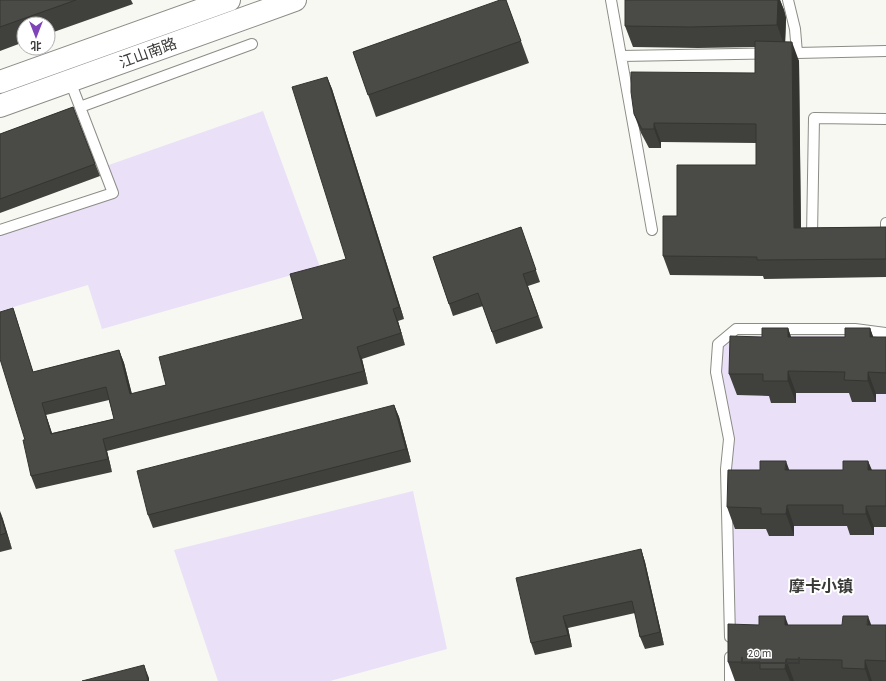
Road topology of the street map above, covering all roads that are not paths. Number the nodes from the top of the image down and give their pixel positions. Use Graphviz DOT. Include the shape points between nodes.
graph roads {
  1 [pos="295,0"];
  2 [pos="611,0"];
  3 [pos="788,0"];
  4 [pos="224,1"];
  5 [pos="252,44"];
  6 [pos="886,51"];
  7 [pos="797,53"];
  8 [pos="621,56"];
  9 [pos="70,81"];
  10 [pos="0,82"];
  11 [pos="0,106"];
  12 [pos="80,107"];
  13 [pos="886,119"];
  14 [pos="886,223"];
  15 [pos="0,230"];
  16 [pos="652,230"];
  17 [pos="826,236"];
  18 [pos="871,237"];
  19 [pos="886,333"];
  20 [pos="730,681"];
  1 -- 9 [label="street, 江山南路"];
  2 -- 8 [label="lane"];
  3 -- 7 [label="lane" via="795,29"];
  4 -- 10 [label="street, 江山南路"];
  5 -- 12 [label="lane"];
  6 -- 7 [label="lane"];
  7 -- 8 [label="lane"];
  8 -- 16 [label="lane"];
  9 -- 11 [label="street, 江山南路"];
  9 -- 12 [label="lane"];
  12 -- 15 [label="lane" via="113,193"];
  13 -- 17 [label="lane" via="814,118 812,236"];
  14 -- 18 [label="lane" via="886,238"];
  19 -- 20 [label="lane" via="855,329 736,329 718,344 716,372 729,439 726,469"];
}
